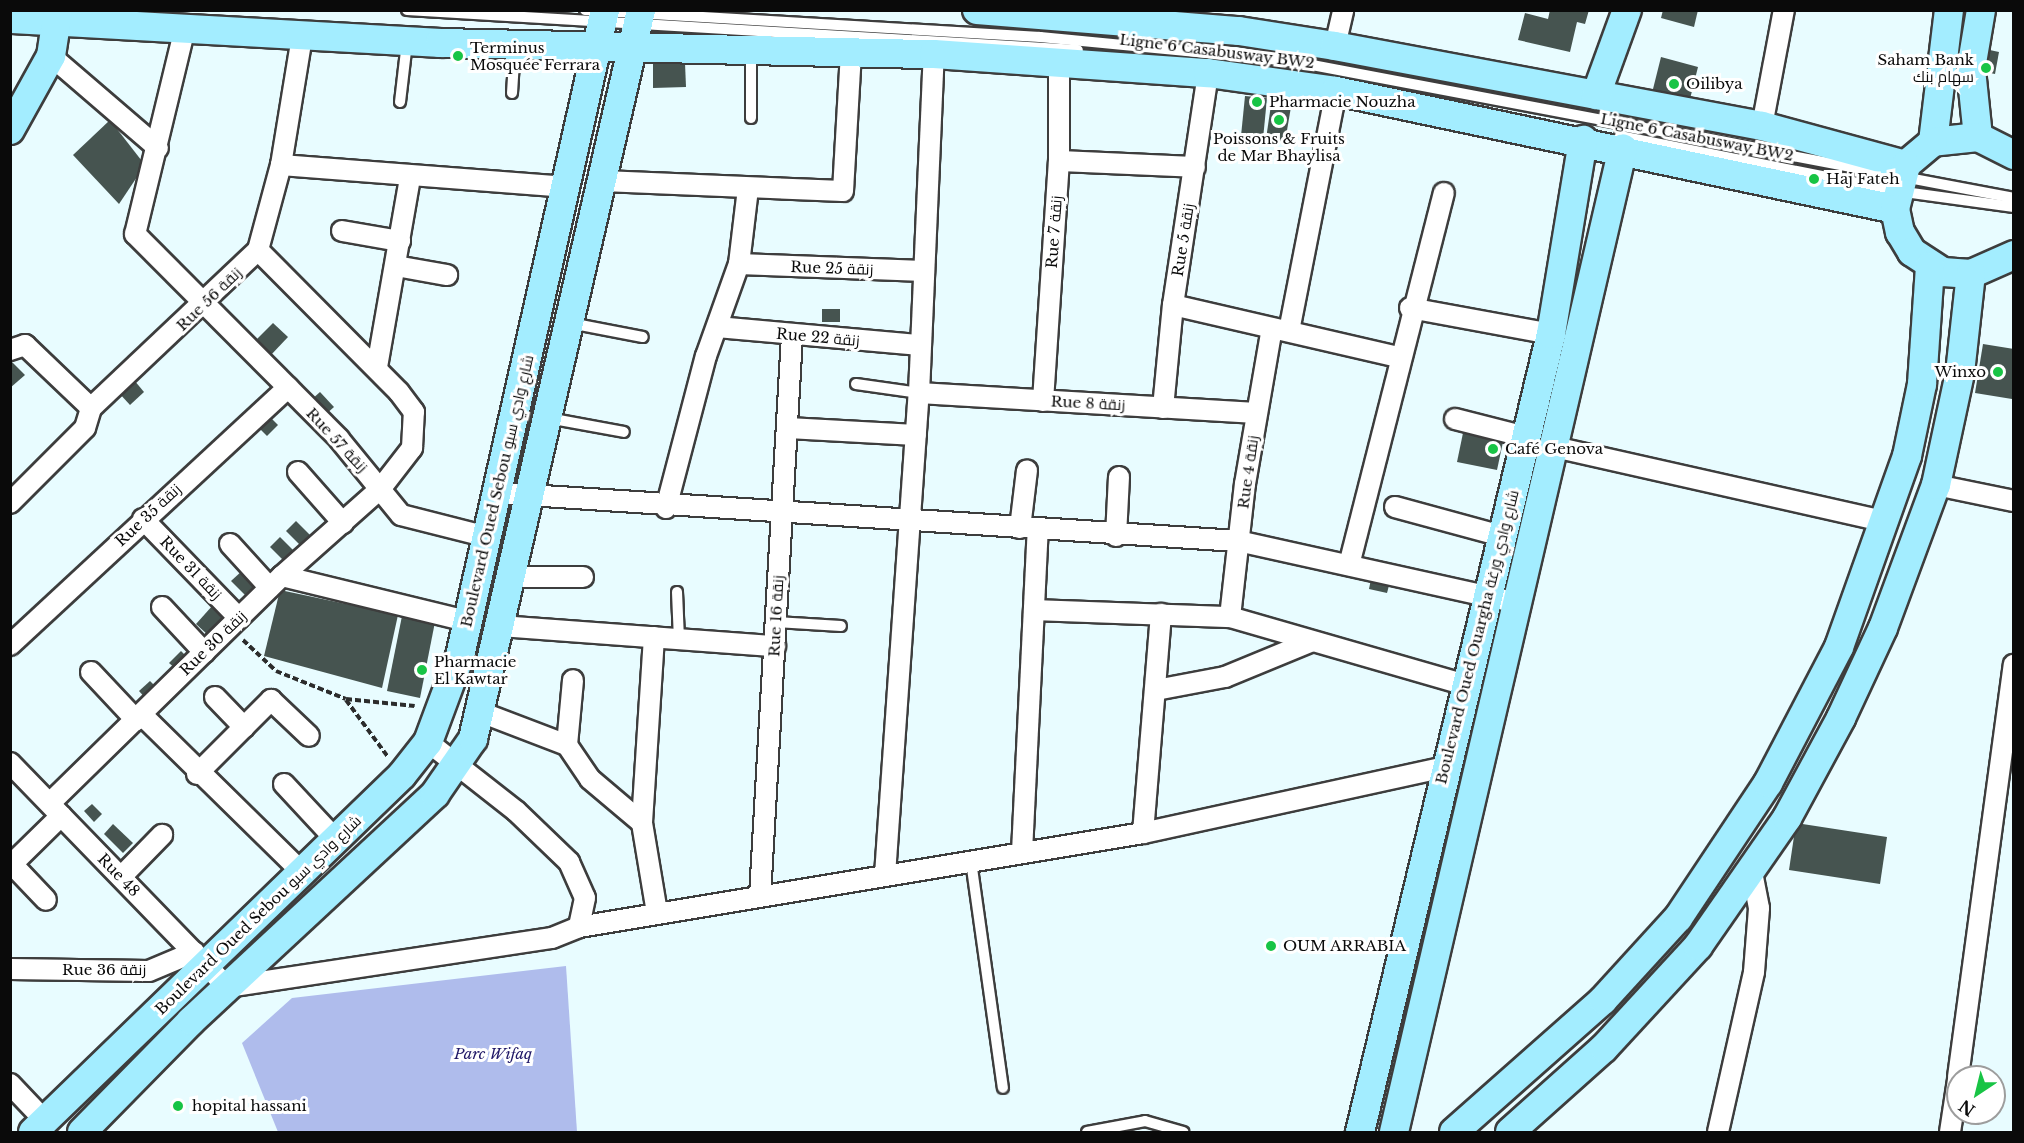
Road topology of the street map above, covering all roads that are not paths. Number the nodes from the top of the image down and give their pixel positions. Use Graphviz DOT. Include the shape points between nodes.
graph roads {
  1 [pos="407,10"];
  2 [pos="977,10"];
  3 [pos="1343,10"];
  4 [pos="1784,10"];
  5 [pos="1949,10"];
  6 [pos="1981,10"];
  7 [pos="57,17"];
  8 [pos="1152,17"];
  9 [pos="10,19"];
  10 [pos="600,20"];
  11 [pos="1624,20"];
  12 [pos="638,24"];
  13 [pos="184,32"];
  14 [pos="302,37"];
  15 [pos="407,42"];
  16 [pos="515,45"];
  17 [pos="1335,46"];
  18 [pos="751,47"];
  19 [pos="850,52"];
  20 [pos="934,54"];
  21 [pos="51,56"];
  22 [pos="1059,64"];
  23 [pos="1208,73"];
  24 [pos="1336,91"];
  25 [pos="512,93"];
  26 [pos="1610,98"];
  27 [pos="400,102"];
  28 [pos="751,118"];
  29 [pos="1762,126"];
  30 [pos="10,130"];
  31 [pos="1978,136"];
  32 [pos="1583,140"];
  33 [pos="1933,142"];
  34 [pos="158,148"];
  35 [pos="1623,148"];
  36 [pos="2013,155"];
  37 [pos="1059,161"];
  38 [pos="281,165"];
  39 [pos="1195,167"];
  40 [pos="410,177"];
  41 [pos="603,181"];
  42 [pos="1900,185"];
  43 [pos="567,187"];
  44 [pos="748,189"];
  45 [pos="1444,193"];
  46 [pos="2013,198"];
  47 [pos="2013,207"];
  48 [pos="342,231"];
  49 [pos="400,241"];
  50 [pos="258,250"];
  51 [pos="2013,259"];
  52 [pos="740,264"];
  53 [pos="396,266"];
  54 [pos="1930,266"];
  55 [pos="924,272"];
  56 [pos="1971,274"];
  57 [pos="447,275"];
  58 [pos="205,304"];
  59 [pos="1173,305"];
  60 [pos="1410,308"];
  61 [pos="570,322"];
  62 [pos="717,327"];
  63 [pos="1280,329"];
  64 [pos="1551,334"];
  65 [pos="792,336"];
  66 [pos="643,337"];
  67 [pos="920,345"];
  68 [pos="10,350"];
  69 [pos="1398,357"];
  70 [pos="377,367"];
  71 [pos="856,384"];
  72 [pos="288,388"];
  73 [pos="919,393"];
  74 [pos="1043,401"];
  75 [pos="91,408"];
  76 [pos="1163,408"];
  77 [pos="1256,413"];
  78 [pos="548,418"];
  79 [pos="1455,419"];
  80 [pos="788,428"];
  81 [pos="624,432"];
  82 [pos="916,435"];
  83 [pos="1538,442"];
  84 [pos="1027,470"];
  85 [pos="298,472"];
  86 [pos="1119,477"];
  87 [pos="1936,485"];
  88 [pos="381,488"];
  89 [pos="497,493"];
  90 [pos="527,496"];
  91 [pos="2013,501"];
  92 [pos="10,503"];
  93 [pos="1395,507"];
  94 [pos="666,508"];
  95 [pos="781,514"];
  96 [pos="143,519"];
  97 [pos="910,519"];
  98 [pos="1886,522"];
  99 [pos="343,523"];
  100 [pos="1029,529"];
  101 [pos="1116,536"];
  102 [pos="1502,536"];
  103 [pos="488,537"];
  104 [pos="1238,541"];
  105 [pos="230,544"];
  106 [pos="1349,565"];
  107 [pos="512,577"];
  108 [pos="582,577"];
  109 [pos="276,582"];
  110 [pos="677,592"];
  111 [pos="1486,596"];
  112 [pos="1514,602"];
  113 [pos="162,607"];
  114 [pos="1036,610"];
  115 [pos="1161,614"];
  116 [pos="1230,617"];
  117 [pos="466,621"];
  118 [pos="776,622"];
  119 [pos="234,623"];
  120 [pos="500,626"];
  121 [pos="841,626"];
  122 [pos="654,637"];
  123 [pos="679,639"];
  124 [pos="1310,642"];
  125 [pos="10,645"];
  126 [pos="775,646"];
  127 [pos="204,652"];
  128 [pos="2013,665"];
  129 [pos="91,672"];
  130 [pos="573,680"];
  131 [pos="1466,685"];
  132 [pos="1156,690"];
  133 [pos="215,697"];
  134 [pos="483,713"];
  135 [pos="138,717"];
  136 [pos="244,727"];
  137 [pos="309,736"];
  138 [pos="428,742"];
  139 [pos="567,745"];
  140 [pos="10,763"];
  141 [pos="460,765"];
  142 [pos="1446,767"];
  143 [pos="197,774"];
  144 [pos="284,784"];
  145 [pos="56,809"];
  146 [pos="642,823"];
  147 [pos="1143,833"];
  148 [pos="162,835"];
  149 [pos="336,840"];
  150 [pos="1022,852"];
  151 [pos="971,861"];
  152 [pos="11,863"];
  153 [pos="302,872"];
  154 [pos="1752,873"];
  155 [pos="885,875"];
  156 [pos="121,877"];
  157 [pos="760,896"];
  158 [pos="46,900"];
  159 [pos="657,913"];
  160 [pos="579,927"];
  161 [pos="200,958"];
  162 [pos="10,969"];
  163 [pos="226,987"];
  164 [pos="1960,1065"];
  165 [pos="10,1084"];
  166 [pos="1003,1088"];
  167 [pos="40,1127"];
  168 [pos="82,1132"];
  169 [pos="1087,1132"];
  170 [pos="1183,1132"];
  171 [pos="1360,1132"];
  172 [pos="1394,1132"];
  173 [pos="1454,1132"];
  174 [pos="1510,1132"];
  175 [pos="1718,1132"];
  1 -- 10 [label="lane, Ligne 6 Casabusway BW2"];
  2 -- 8 [label="main road"];
  3 -- 17 [label="street"];
  4 -- 29 [label="street"];
  5 -- 33 [label="main road"];
  6 -- 31 [label="main road" via="1971,69"];
  7 -- 9 [label="main road"];
  7 -- 13 [label="main road"];
  7 -- 21 [label="main road"];
  8 -- 17 [label="main road"];
  10 -- 12 [label="main road"];
  10 -- 12 [label="lane, Ligne 6 Casabusway BW2"];
  10 -- 16 [label="main road"];
  10 -- 43 [label="main road, Boulevard Oued Sebou شارع وادي سبو"];
  11 -- 26 [label="main road"];
  12 -- 18 [label="main road"];
  12 -- 41 [label="main road, Boulevard Oued Sebou شارع وادي سبو"];
  12 -- 42 [label="lane, Ligne 6 Casabusway BW2" via="1040,37 1291,61"];
  13 -- 14 [label="main road"];
  13 -- 34 [label="street"];
  14 -- 15 [label="main road"];
  14 -- 38 [label="street, Rue 56 زنقة"];
  15 -- 16 [label="main road"];
  15 -- 27 [label="lane"];
  16 -- 25 [label="lane"];
  17 -- 26 [label="main road"];
  18 -- 19 [label="main road"];
  18 -- 28 [label="lane"];
  19 -- 20 [label="main road"];
  19 -- 44 [label="street" via="843,191"];
  20 -- 22 [label="main road"];
  20 -- 55 [label="street"];
  21 -- 30 [label="main road"];
  21 -- 34 [label="street"];
  22 -- 23 [label="main road"];
  22 -- 37 [label="street, Rue 7 زنقة"];
  23 -- 24 [label="main road"];
  23 -- 39 [label="street, Rue 5 زنقة"];
  24 -- 32 [label="main road"];
  24 -- 63 [label="street, Rue 4 زنقة"];
  26 -- 29 [label="main road"];
  29 -- 42 [label="main road"];
  31 -- 33 [label="main road"];
  31 -- 36 [label="main road"];
  32 -- 35 [label="main road"];
  32 -- 64 [label="main road, Boulevard Oued Ouargha شارع وادي ورغة"];
  33 -- 42 [label="main road"];
  34 -- 58 [label="street, Rue 57 زنقة" via="135,234"];
  35 -- 42 [label="main road"];
  35 -- 83 [label="main road, Boulevard Oued Ouargha شارع وادي ورغة"];
  37 -- 39 [label="street"];
  37 -- 74 [label="street, Rue 7 زنقة"];
  38 -- 40 [label="street"];
  38 -- 50 [label="street, Rue 56 زنقة"];
  39 -- 59 [label="street, Rue 5 زنقة"];
  40 -- 43 [label="street"];
  40 -- 49 [label="street"];
  41 -- 44 [label="street"];
  41 -- 61 [label="main road, Boulevard Oued Sebou شارع وادي سبو"];
  42 -- 46 [label="lane, Ligne 6 Casabusway BW2"];
  42 -- 47 [label="lane, Ligne 6 Casabusway BW2"];
  42 -- 54 [label="main road" via="1900,232"];
  43 -- 89 [label="main road, Boulevard Oued Sebou شارع وادي سبو"];
  44 -- 52 [label="street"];
  45 -- 60 [label="street"];
  48 -- 49 [label="street"];
  49 -- 53 [label="street"];
  50 -- 58 [label="street, Rue 56 زنقة"];
  50 -- 70 [label="street, Rue 30 زنقة"];
  51 -- 56 [label="main road"];
  52 -- 55 [label="street, Rue 25 زنقة"];
  52 -- 62 [label="street"];
  53 -- 57 [label="street"];
  53 -- 70 [label="street"];
  54 -- 56 [label="main road"];
  54 -- 98 [label="main road" via="1922,384"];
  55 -- 67 [label="street"];
  56 -- 87 [label="main road" via="1960,373"];
  58 -- 72 [label="street, Rue 57 زنقة"];
  58 -- 75 [label="street, Rue 56 زنقة"];
  59 -- 63 [label="street"];
  59 -- 76 [label="street, Rue 5 زنقة"];
  60 -- 64 [label="street"];
  60 -- 69 [label="street"];
  61 -- 66 [label="lane"];
  61 -- 78 [label="main road, Boulevard Oued Sebou شارع وادي سبو"];
  62 -- 65 [label="street, Rue 22 زنقة"];
  62 -- 94 [label="street"];
  63 -- 69 [label="street"];
  63 -- 77 [label="street, Rue 4 زنقة"];
  64 -- 83 [label="main road, Boulevard Oued Ouargha شارع وادي ورغة"];
  65 -- 67 [label="street, Rue 22 زنقة"];
  65 -- 80 [label="street, Rue 16 زنقة"];
  67 -- 73 [label="street"];
  68 -- 75 [label="street" via="25,345"];
  69 -- 106 [label="street"];
  70 -- 88 [label="street, Rue 30 زنقة" via="414,412 417,429 406,462"];
  71 -- 73 [label="lane"];
  72 -- 88 [label="street, Rue 57 زنقة"];
  72 -- 96 [label="street, Rue 35 زنقة"];
  73 -- 74 [label="street, Rue 8 زنقة"];
  73 -- 82 [label="street"];
  74 -- 76 [label="street, Rue 8 زنقة"];
  75 -- 92 [label="street, Rue 56 زنقة" via="86,428"];
  76 -- 77 [label="street, Rue 8 زنقة"];
  77 -- 104 [label="street, Rue 4 زنقة"];
  78 -- 81 [label="lane"];
  78 -- 90 [label="main road, Boulevard Oued Sebou شارع وادي سبو"];
  79 -- 83 [label="street"];
  80 -- 82 [label="street"];
  80 -- 95 [label="street, Rue 16 زنقة"];
  82 -- 97 [label="street"];
  83 -- 98 [label="street"];
  83 -- 102 [label="main road, Boulevard Oued Ouargha شارع وادي ورغة"];
  83 -- 112 [label="main road, Boulevard Oued Ouargha شارع وادي ورغة"];
  84 -- 100 [label="street"];
  85 -- 99 [label="street"];
  86 -- 101 [label="street"];
  87 -- 91 [label="street"];
  87 -- 154 [label="main road" via="1883,628 1841,718"];
  88 -- 99 [label="street, Rue 30 زنقة"];
  88 -- 103 [label="street, Rue 57 زنقة" via="407,519"];
  89 -- 90 [label="street"];
  89 -- 103 [label="main road, Boulevard Oued Sebou شارع وادي سبو"];
  90 -- 94 [label="street"];
  90 -- 107 [label="main road, Boulevard Oued Sebou شارع وادي سبو"];
  93 -- 102 [label="street"];
  94 -- 95 [label="street"];
  95 -- 97 [label="street"];
  95 -- 118 [label="street, Rue 16 زنقة"];
  96 -- 119 [label="street, Rue 31 زنقة"];
  96 -- 125 [label="street, Rue 35 زنقة"];
  97 -- 100 [label="street"];
  97 -- 155 [label="street"];
  98 -- 173 [label="main road" via="1828,668 1768,783 1678,918 1603,1000"];
  99 -- 109 [label="street, Rue 30 زنقة"];
  100 -- 101 [label="street"];
  100 -- 114 [label="street"];
  101 -- 104 [label="street"];
  102 -- 111 [label="main road, Boulevard Oued Ouargha شارع وادي ورغة"];
  103 -- 117 [label="main road, Boulevard Oued Sebou شارع وادي سبو"];
  104 -- 106 [label="street"];
  104 -- 116 [label="street, Rue 4 زنقة"];
  105 -- 109 [label="street"];
  106 -- 111 [label="street"];
  107 -- 108 [label="street"];
  107 -- 120 [label="main road, Boulevard Oued Sebou شارع وادي سبو"];
  109 -- 117 [label="street"];
  109 -- 119 [label="street, Rue 30 زنقة"];
  110 -- 123 [label="lane"];
  111 -- 112 [label="street"];
  111 -- 131 [label="main road, Boulevard Oued Ouargha شارع وادي ورغة"];
  112 -- 172 [label="main road, Boulevard Oued Ouargha شارع وادي ورغة"];
  113 -- 127 [label="street"];
  114 -- 115 [label="street"];
  114 -- 150 [label="street"];
  115 -- 116 [label="street"];
  115 -- 132 [label="street"];
  116 -- 124 [label="street"];
  117 -- 138 [label="main road, Boulevard Oued Sebou شارع وادي سبو" via="443,708"];
  118 -- 121 [label="lane"];
  118 -- 126 [label="street, Rue 16 زنقة"];
  119 -- 127 [label="street, Rue 30 زنقة"];
  120 -- 122 [label="street"];
  120 -- 134 [label="main road, Boulevard Oued Sebou شارع وادي سبو"];
  122 -- 123 [label="street"];
  122 -- 146 [label="street"];
  123 -- 126 [label="street"];
  124 -- 131 [label="street"];
  124 -- 132 [label="street" via="1225,678"];
  126 -- 157 [label="street, Rue 16 زنقة"];
  127 -- 135 [label="street, Rue 30 زنقة"];
  128 -- 164 [label="street"];
  129 -- 135 [label="street"];
  130 -- 139 [label="street"];
  131 -- 142 [label="main road, Boulevard Oued Ouargha شارع وادي ورغة"];
  132 -- 147 [label="street"];
  133 -- 136 [label="street"];
  134 -- 139 [label="street"];
  134 -- 141 [label="main road, Boulevard Oued Sebou شارع وادي سبو"];
  135 -- 143 [label="street"];
  135 -- 145 [label="street, Rue 30 زنقة"];
  136 -- 137 [label="street" via="271,700"];
  136 -- 143 [label="street"];
  138 -- 141 [label="street"];
  138 -- 149 [label="main road, Boulevard Oued Sebou شارع وادي سبو" via="402,775"];
  139 -- 146 [label="street" via="590,779"];
  140 -- 145 [label="street, Rue 48"];
  141 -- 160 [label="street" via="569,862 585,898"];
  141 -- 163 [label="main road, Boulevard Oued Sebou شارع وادي سبو"];
  142 -- 147 [label="street"];
  142 -- 171 [label="main road, Boulevard Oued Ouargha شارع وادي ورغة"];
  143 -- 153 [label="street"];
  144 -- 149 [label="street"];
  145 -- 152 [label="street, Rue 30 زنقة"];
  145 -- 156 [label="street, Rue 48"];
  146 -- 159 [label="street"];
  147 -- 150 [label="street"];
  148 -- 156 [label="street"];
  149 -- 153 [label="main road, Boulevard Oued Sebou شارع وادي سبو"];
  150 -- 151 [label="street"];
  151 -- 155 [label="street"];
  151 -- 166 [label="lane"];
  152 -- 158 [label="street"];
  153 -- 161 [label="main road, Boulevard Oued Sebou شارع وادي سبو"];
  154 -- 174 [label="main road" via="1698,946 1604,1048"];
  154 -- 175 [label="street" via="1759,908 1754,972"];
  155 -- 157 [label="street"];
  156 -- 161 [label="street, Rue 48"];
  157 -- 159 [label="street"];
  159 -- 160 [label="street"];
  160 -- 163 [label="street" via="552,938"];
  161 -- 162 [label="street, Rue 36 زنقة" via="149,971"];
  161 -- 163 [label="street, Rue 48"];
  161 -- 167 [label="main road, Boulevard Oued Sebou شارع وادي سبو"];
  163 -- 168 [label="main road, Boulevard Oued Sebou شارع وادي سبو"];
  165 -- 167 [label="street"];
  169 -- 170 [label="lane" via="1145,1121"];
}
